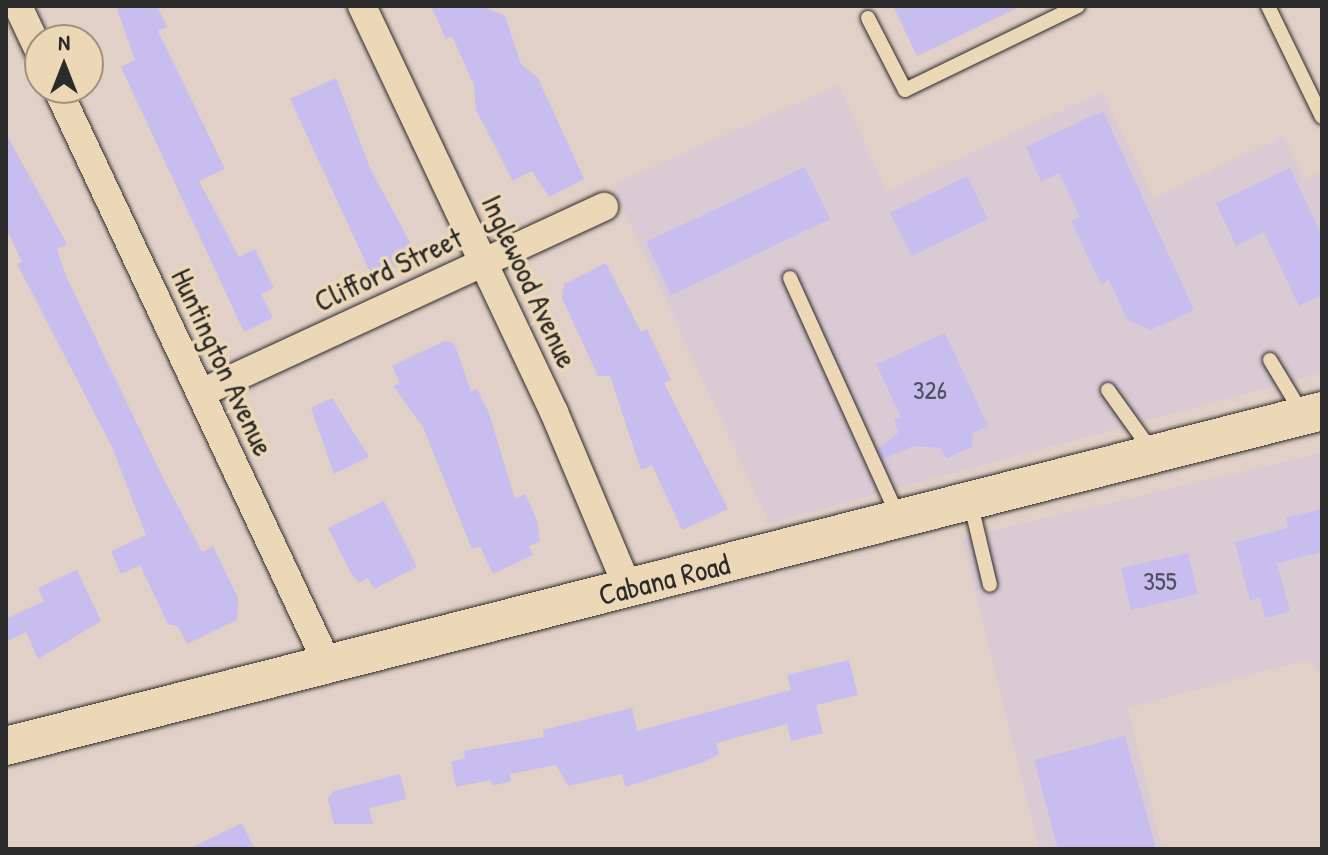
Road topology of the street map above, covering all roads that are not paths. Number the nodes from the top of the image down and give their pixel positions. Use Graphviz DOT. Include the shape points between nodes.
graph roads {
  1 [pos="362,6"];
  2 [pos="1078,6"];
  3 [pos="1268,6"];
  4 [pos="868,18"];
  5 [pos="65,104"];
  6 [pos="1322,117"];
  7 [pos="604,207"];
  8 [pos="484,263"];
  9 [pos="790,278"];
  10 [pos="1270,360"];
  11 [pos="1108,390"];
  12 [pos="201,393"];
  13 [pos="1312,412"];
  14 [pos="1154,454"];
  15 [pos="970,501"];
  16 [pos="899,519"];
  17 [pos="990,585"];
  18 [pos="628,588"];
  19 [pos="328,665"];
  20 [pos="6,746"];
  1 -- 8 [label="street, Inglewood Avenue"];
  2 -- 4 [label="lane" via="905,90"];
  3 -- 6 [label="lane"];
  5 -- 12 [label="street, Huntington Avenue"];
  7 -- 8 [label="street, Clifford Street"];
  8 -- 12 [label="street, Clifford Street"];
  8 -- 18 [label="street, Inglewood Avenue"];
  9 -- 16 [label="lane"];
  10 -- 13 [label="lane"];
  11 -- 14 [label="lane"];
  12 -- 19 [label="street, Huntington Avenue"];
  13 -- 14 [label="main road, Cabana Road"];
  14 -- 15 [label="main road, Cabana Road"];
  15 -- 16 [label="main road, Cabana Road"];
  15 -- 17 [label="lane"];
  16 -- 18 [label="main road, Cabana Road"];
  18 -- 19 [label="main road, Cabana Road"];
  19 -- 20 [label="main road, Cabana Road"];
}
